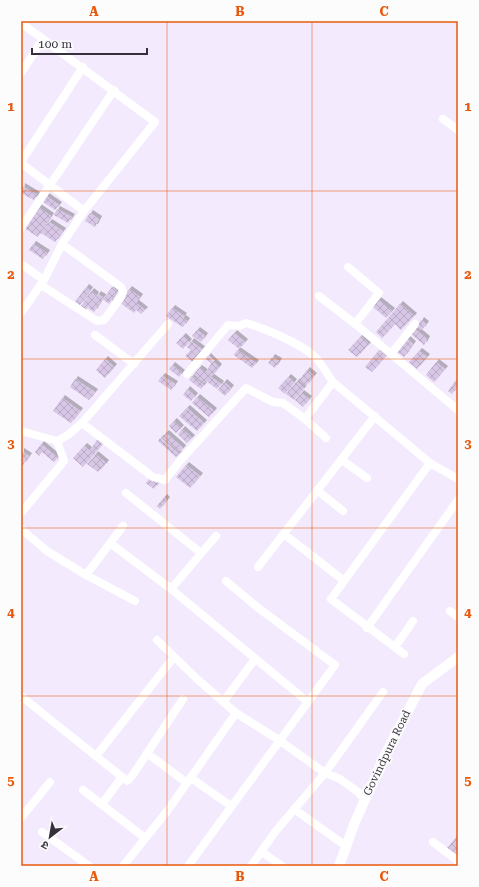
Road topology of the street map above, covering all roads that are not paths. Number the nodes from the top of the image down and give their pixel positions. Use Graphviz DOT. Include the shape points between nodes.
graph roads {
  1 [pos="25,26"];
  2 [pos="43,39"];
  3 [pos="83,67"];
  4 [pos="21,73"];
  5 [pos="114,90"];
  6 [pos="443,119"];
  7 [pos="458,130"];
  8 [pos="21,162"];
  9 [pos="50,183"];
  10 [pos="84,211"];
  11 [pos="21,228"];
  12 [pos="62,244"];
  13 [pos="21,264"];
  14 [pos="348,267"];
  15 [pos="43,282"];
  16 [pos="319,296"];
  17 [pos="21,313"];
  18 [pos="168,324"];
  19 [pos="355,324"];
  20 [pos="415,324"];
  21 [pos="95,335"];
  22 [pos="391,354"];
  23 [pos="134,364"];
  24 [pos="187,374"];
  25 [pos="333,382"];
  26 [pos="458,410"];
  27 [pos="375,416"];
  28 [pos="305,419"];
  29 [pos="82,423"];
  30 [pos="21,431"];
  31 [pos="326,438"];
  32 [pos="57,441"];
  33 [pos="342,460"];
  34 [pos="430,463"];
  35 [pos="367,478"];
  36 [pos="458,479"];
  37 [pos="317,490"];
  38 [pos="126,494"];
  39 [pos="458,500"];
  40 [pos="343,512"];
  41 [pos="21,513"];
  42 [pos="123,526"];
  43 [pos="21,528"];
  44 [pos="284,534"];
  45 [pos="216,536"];
  46 [pos="110,543"];
  47 [pos="201,554"];
  48 [pos="258,567"];
  49 [pos="86,575"];
  50 [pos="343,580"];
  51 [pos="226,581"];
  52 [pos="171,589"];
  53 [pos="136,601"];
  54 [pos="450,611"];
  55 [pos="458,617"];
  56 [pos="413,621"];
  57 [pos="367,628"];
  58 [pos="157,640"];
  59 [pos="395,647"];
  60 [pos="404,654"];
  61 [pos="174,657"];
  62 [pos="458,657"];
  63 [pos="255,659"];
  64 [pos="383,692"];
  65 [pos="21,696"];
  66 [pos="183,699"];
  67 [pos="223,702"];
  68 [pos="308,702"];
  69 [pos="236,713"];
  70 [pos="279,740"];
  71 [pos="147,753"];
  72 [pos="96,756"];
  73 [pos="325,773"];
  74 [pos="122,777"];
  75 [pos="189,780"];
  76 [pos="50,782"];
  77 [pos="83,790"];
  78 [pos="365,800"];
  79 [pos="102,804"];
  80 [pos="230,806"];
  81 [pos="294,809"];
  82 [pos="21,818"];
  83 [pos="42,832"];
  84 [pos="145,838"];
  85 [pos="433,842"];
  86 [pos="346,846"];
  87 [pos="262,852"];
  88 [pos="458,860"];
  89 [pos="191,865"];
  90 [pos="89,866"];
  91 [pos="123,866"];
  92 [pos="251,866"];
  93 [pos="282,866"];
  94 [pos="339,866"];
  1 -- 2 [label="street"];
  2 -- 3 [label="street"];
  2 -- 4 [label="street"];
  3 -- 5 [label="street"];
  3 -- 8 [label="street"];
  5 -- 9 [label="street"];
  5 -- 10 [label="street" via="155,122"];
  6 -- 7 [label="street"];
  8 -- 9 [label="street"];
  9 -- 10 [label="street"];
  9 -- 11 [label="street"];
  10 -- 12 [label="street"];
  12 -- 15 [label="street"];
  12 -- 15 [label="street" via="121,287 121,297 104,320 97,321"];
  13 -- 15 [label="street"];
  14 -- 19 [label="street" via="379,294"];
  15 -- 17 [label="street"];
  16 -- 19 [label="street"];
  18 -- 23 [label="street"];
  19 -- 22 [label="street"];
  20 -- 22 [label="street"];
  21 -- 23 [label="street"];
  22 -- 26 [label="street"];
  23 -- 29 [label="street"];
  24 -- 25 [label="street" via="228,325 239,326 246,322 291,342 315,357"];
  25 -- 27 [label="street"];
  25 -- 28 [label="street"];
  27 -- 33 [label="street"];
  27 -- 34 [label="street"];
  28 -- 29 [label="street" via="283,402 273,402 246,388 179,462 166,480 153,476"];
  28 -- 31 [label="street"];
  29 -- 32 [label="street"];
  30 -- 32 [label="street"];
  32 -- 41 [label="street" via="64,461"];
  33 -- 35 [label="street"];
  33 -- 37 [label="street"];
  34 -- 36 [label="street"];
  34 -- 50 [label="street"];
  37 -- 40 [label="street"];
  37 -- 44 [label="street"];
  38 -- 47 [label="street"];
  39 -- 57 [label="street"];
  42 -- 46 [label="street"];
  43 -- 49 [label="street" via="48,551"];
  44 -- 48 [label="street"];
  44 -- 50 [label="street"];
  45 -- 47 [label="street"];
  46 -- 49 [label="street"];
  46 -- 52 [label="street"];
  47 -- 52 [label="street"];
  49 -- 53 [label="street"];
  50 -- 57 [label="street" via="331,599"];
  51 -- 68 [label="street" via="335,664"];
  52 -- 63 [label="street"];
  54 -- 55 [label="street"];
  56 -- 59 [label="street"];
  57 -- 59 [label="street"];
  58 -- 61 [label="street"];
  59 -- 60 [label="street"];
  61 -- 67 [label="street"];
  61 -- 72 [label="street"];
  62 -- 78 [label="street, Govindpura Road" via="422,684"];
  63 -- 67 [label="street"];
  63 -- 68 [label="street"];
  64 -- 73 [label="street"];
  65 -- 72 [label="street"];
  66 -- 71 [label="street"];
  67 -- 69 [label="street"];
  68 -- 70 [label="street"];
  69 -- 70 [label="street"];
  69 -- 75 [label="street"];
  70 -- 73 [label="street"];
  70 -- 80 [label="street"];
  71 -- 74 [label="street" via="127,781"];
  71 -- 75 [label="street"];
  72 -- 74 [label="street"];
  73 -- 78 [label="street" via="340,779"];
  73 -- 81 [label="street"];
  74 -- 79 [label="street"];
  75 -- 80 [label="street"];
  75 -- 84 [label="street"];
  76 -- 82 [label="street"];
  77 -- 79 [label="street"];
  78 -- 86 [label="street, Govindpura Road"];
  79 -- 84 [label="street"];
  80 -- 89 [label="street"];
  81 -- 86 [label="street"];
  81 -- 87 [label="street"];
  83 -- 90 [label="street"];
  84 -- 91 [label="street"];
  85 -- 88 [label="street"];
  86 -- 94 [label="street, Govindpura Road"];
  87 -- 92 [label="street"];
  87 -- 93 [label="street"];
}
